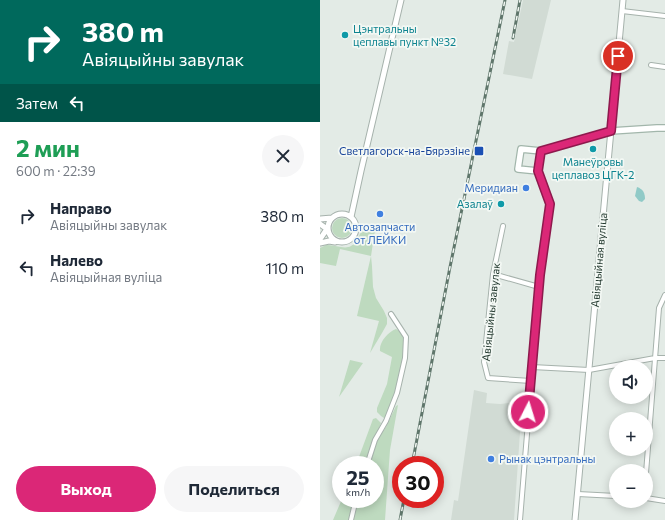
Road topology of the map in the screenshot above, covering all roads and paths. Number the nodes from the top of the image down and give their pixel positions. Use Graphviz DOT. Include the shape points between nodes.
graph roads {
  1 [pos="401,0"];
  2 [pos="623,0"];
  3 [pos="622,11"];
  4 [pos="665,16"];
  5 [pos="651,65"];
  6 [pos="665,67"];
  7 [pos="665,128"];
  8 [pos="611,131"];
  9 [pos="541,151"];
  10 [pos="538,171"];
  11 [pos="351,217"];
  12 [pos="332,218"];
  13 [pos="320,219"];
  14 [pos="320,224"];
  15 [pos="503,226"];
  16 [pos="328,229"];
  17 [pos="320,238"];
  18 [pos="336,242"];
  19 [pos="320,243"];
  20 [pos="493,274"];
  21 [pos="539,286"];
  22 [pos="665,295"];
  23 [pos="391,314"];
  24 [pos="655,358"];
  25 [pos="665,358"];
  26 [pos="532,367"];
  27 [pos="589,370"];
  28 [pos="531,381"];
  29 [pos="370,456"];
  30 [pos="647,464"];
  31 [pos="578,494"];
  32 [pos="609,496"];
  33 [pos="653,499"];
  34 [pos="665,501"];
  35 [pos="354,508"];
  36 [pos="351,520"];
  37 [pos="520,520"];
  38 [pos="575,520"];
  1 -- 11 [label="street"];
  2 -- 3 [label="street, Авіяцыйная вуліца"];
  3 -- 4 [label="street"];
  3 -- 8 [label="street, Авіяцыйная вуліца"];
  5 -- 6 [label="street"];
  7 -- 8 [label="main road"];
  8 -- 9 [label="main road"];
  8 -- 27 [label="street, Авіяцыйная вуліца"];
  9 -- 10 [label="main road"];
  9 -- 10 [label="main road" via="521,149 518,169"];
  10 -- 21 [label="street" via="550,204"];
  11 -- 12 [label="street" via="344,214"];
  11 -- 18 [label="street" via="357,228 355,236 345,242"];
  12 -- 13 [label="street"];
  12 -- 16 [label="street"];
  14 -- 16 [label="street"];
  15 -- 20 [label="street, Авіяцыйны завулак"];
  16 -- 17 [label="street"];
  16 -- 18 [label="street"];
  18 -- 19 [label="street"];
  20 -- 21 [label="street"];
  20 -- 28 [label="street, Авіяцыйны завулак" via="484,362 488,378"];
  21 -- 26 [label="street"];
  22 -- 24 [label="street" via="659,308"];
  23 -- 29 [label="street" via="406,337 405,358 397,394"];
  24 -- 25 [label="street"];
  24 -- 27 [label="street"];
  24 -- 30 [label="street"];
  26 -- 27 [label="street"];
  26 -- 28 [label="street"];
  27 -- 31 [label="street, Авіяцыйная вуліца"];
  28 -- 37 [label="street"];
  31 -- 32 [label="street"];
  31 -- 38 [label="street, Авіяцыйная вуліца"];
  33 -- 34 [label="street"];
  35 -- 36 [label="street"];
}
